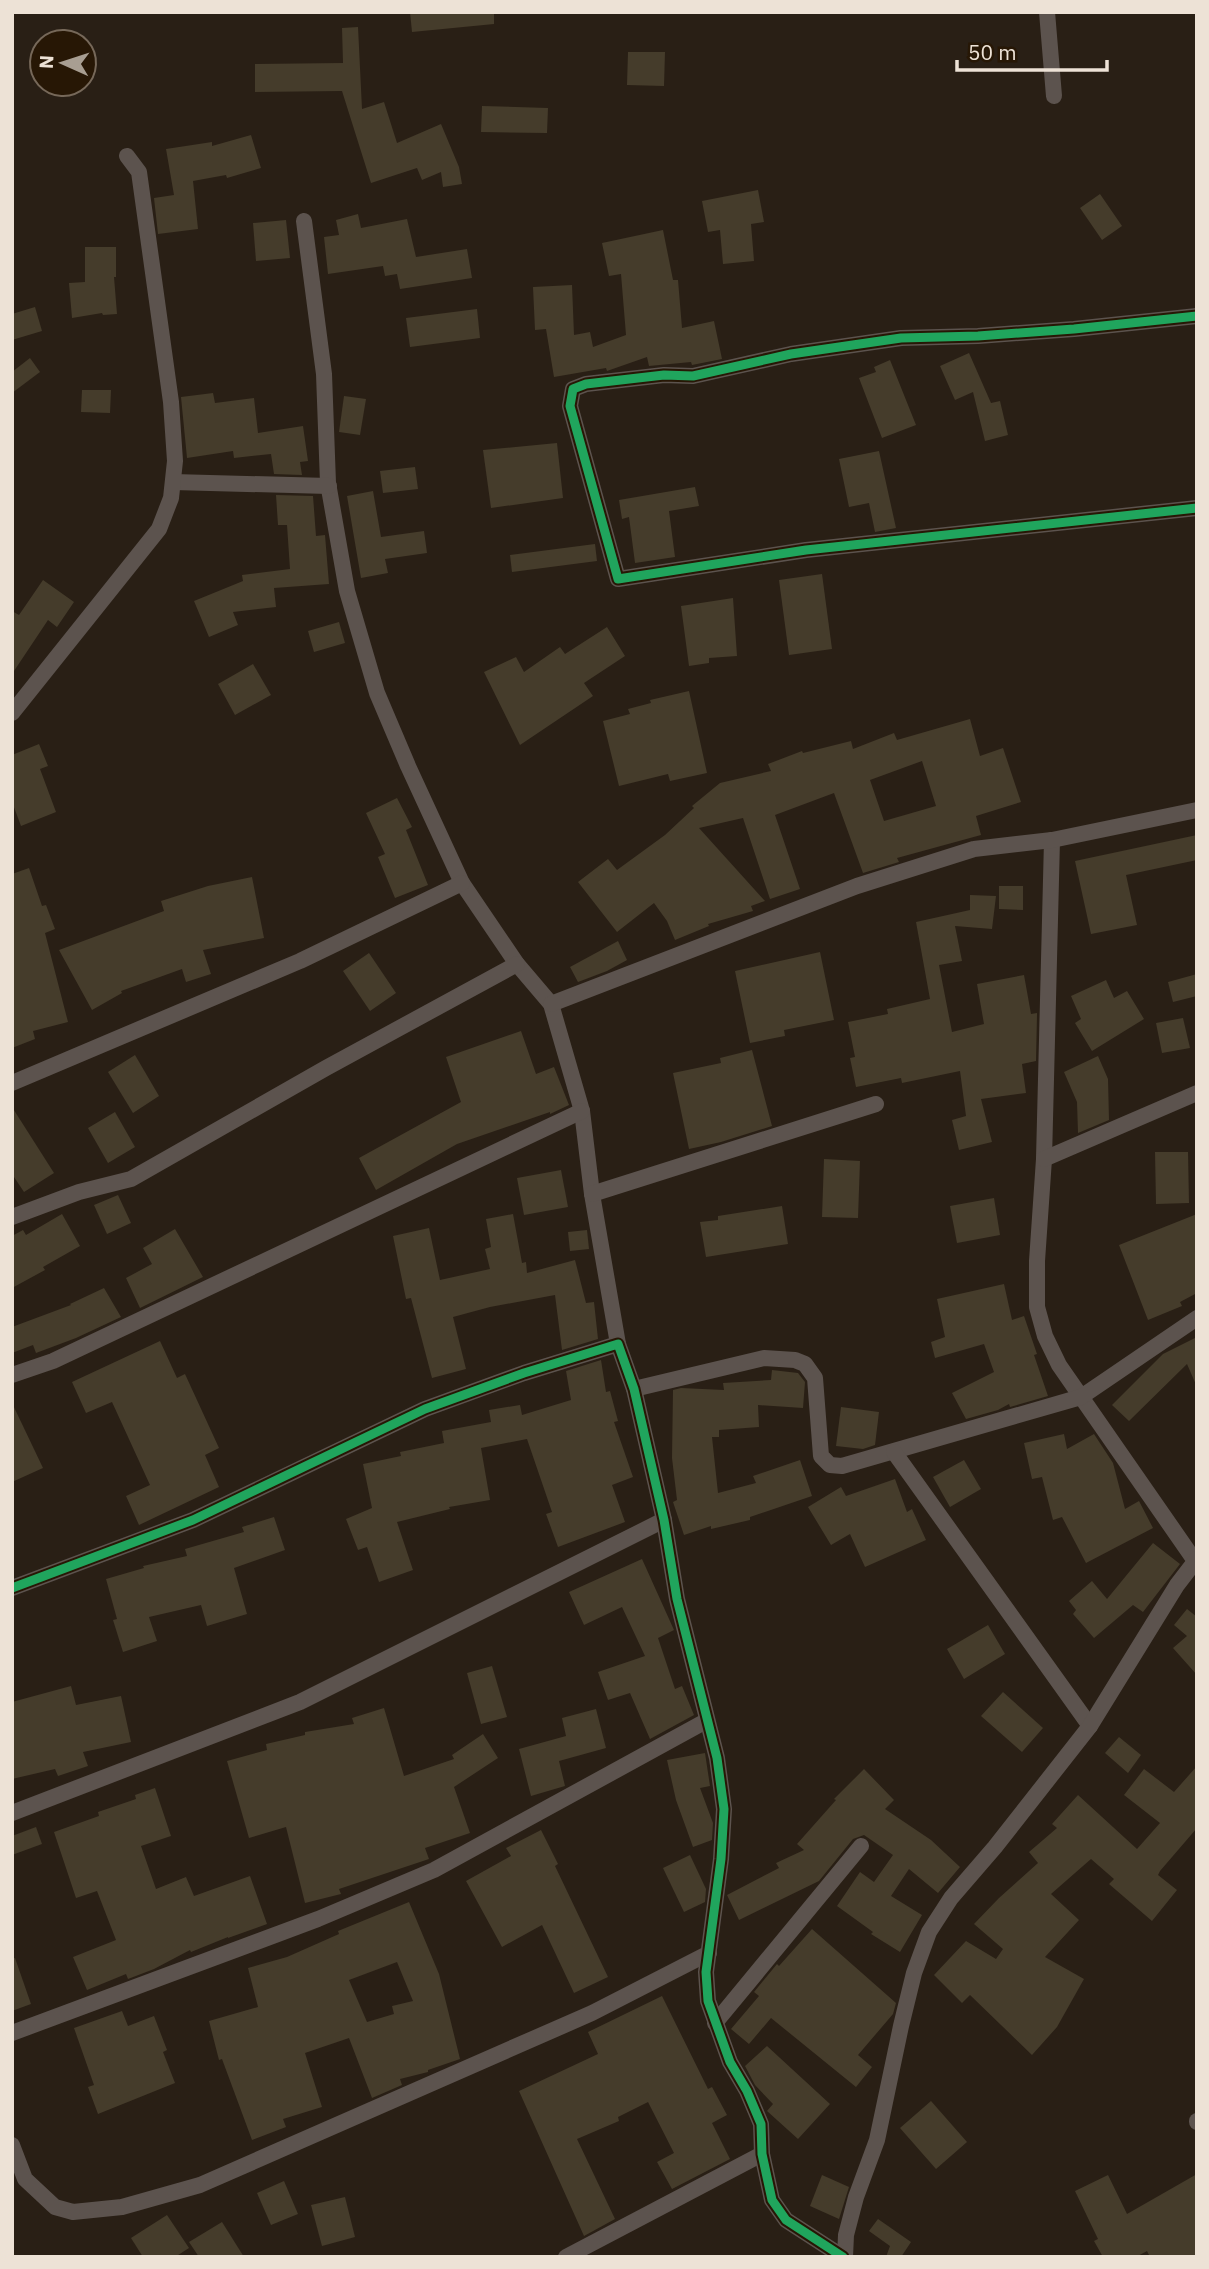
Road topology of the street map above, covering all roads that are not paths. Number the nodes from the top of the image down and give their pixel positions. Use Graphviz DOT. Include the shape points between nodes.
graph roads {
  1 [pos="1047,12"];
  2 [pos="1054,96"];
  3 [pos="127,156"];
  4 [pos="304,221"];
  5 [pos="1197,316"];
  6 [pos="173,482"];
  7 [pos="329,486"];
  8 [pos="1197,508"];
  9 [pos="12,713"];
  10 [pos="1197,810"];
  11 [pos="1052,840"];
  12 [pos="462,883"];
  13 [pos="517,964"];
  14 [pos="551,1004"];
  15 [pos="12,1083"];
  16 [pos="1197,1093"];
  17 [pos="876,1104"];
  18 [pos="582,1111"];
  19 [pos="1044,1159"];
  20 [pos="592,1194"];
  21 [pos="12,1217"];
  22 [pos="1197,1318"];
  23 [pos="618,1344"];
  24 [pos="12,1375"];
  25 [pos="634,1389"];
  26 [pos="1082,1397"];
  27 [pos="894,1451"];
  28 [pos="664,1520"];
  29 [pos="1196,1560"];
  30 [pos="12,1588"];
  31 [pos="706,1721"];
  32 [pos="1090,1726"];
  33 [pos="12,1813"];
  34 [pos="861,1846"];
  35 [pos="709,1953"];
  36 [pos="715,2023"];
  37 [pos="12,2033"];
  38 [pos="12,2145"];
  39 [pos="762,2154"];
  40 [pos="566,2257"];
  41 [pos="844,2257"];
  1 -- 2 [label="street"];
  3 -- 6 [label="street" via="139,172 171,402"];
  4 -- 7 [label="street" via="324,374"];
  5 -- 8 [label="street" via="1074,329 901,338 804,352 693,376 586,384 573,389 570,406 618,579 806,551"];
  6 -- 7 [label="street"];
  6 -- 9 [label="street" via="159,529"];
  7 -- 12 [label="street" via="346,591 377,693"];
  10 -- 11 [label="street"];
  11 -- 14 [label="street" via="974,849 857,886"];
  11 -- 19 [label="street"];
  12 -- 13 [label="street"];
  12 -- 15 [label="street" via="300,961"];
  13 -- 14 [label="street"];
  13 -- 21 [label="street" via="131,1179"];
  14 -- 18 [label="street"];
  16 -- 19 [label="street"];
  17 -- 20 [label="street"];
  18 -- 20 [label="street"];
  18 -- 24 [label="street" via="53,1361"];
  19 -- 26 [label="street" via="1037,1307 1054,1356"];
  20 -- 23 [label="street"];
  22 -- 26 [label="street"];
  23 -- 25 [label="street"];
  23 -- 30 [label="street" via="425,1409 192,1520"];
  25 -- 27 [label="street" via="764,1358 795,1360 816,1378 821,1456 830,1465 842,1466"];
  25 -- 28 [label="street"];
  26 -- 27 [label="street"];
  26 -- 29 [label="street"];
  27 -- 32 [label="street"];
  28 -- 31 [label="street"];
  28 -- 33 [label="street" via="300,1702"];
  29 -- 32 [label="street"];
  31 -- 35 [label="street" via="724,1809"];
  31 -- 37 [label="street" via="434,1870 318,1919"];
  32 -- 41 [label="street" via="951,1898 929,1932 911,1986 877,2140 856,2197"];
  34 -- 36 [label="street"];
  35 -- 36 [label="street" via="708,2001"];
  35 -- 38 [label="street" via="592,2013 200,2185 122,2207 73,2212 55,2207 25,2179"];
  36 -- 39 [label="street" via="761,2124"];
  39 -- 40 [label="street"];
  39 -- 41 [label="street" via="772,2200 786,2220"];
}
